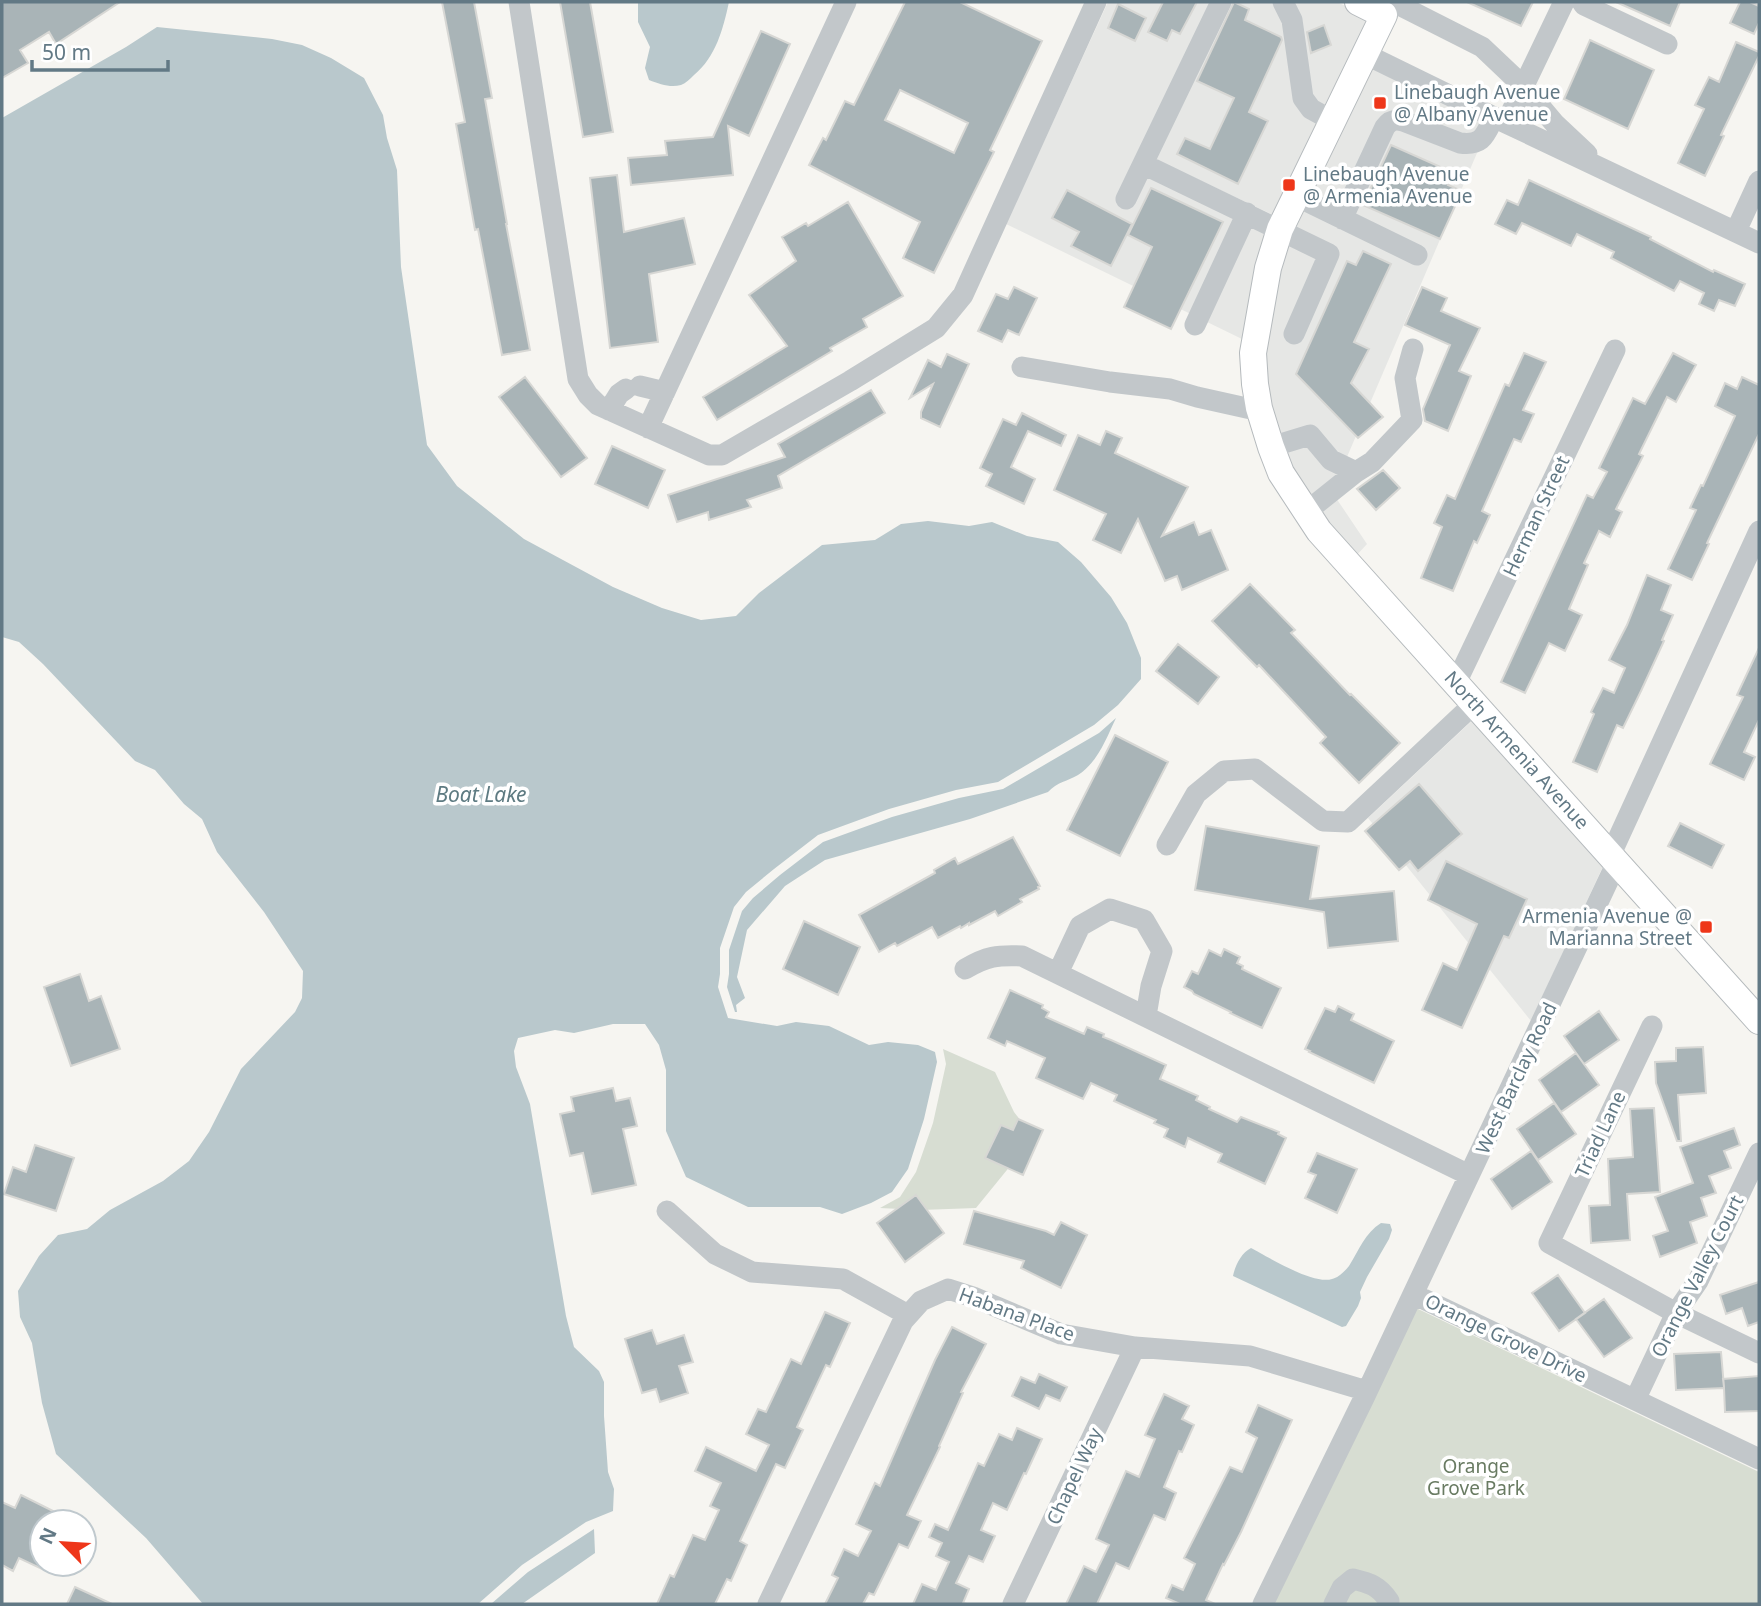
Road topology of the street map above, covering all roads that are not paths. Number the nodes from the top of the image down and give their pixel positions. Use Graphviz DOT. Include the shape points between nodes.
graph roads {
  1 [pos="519,2"];
  2 [pos="846,2"];
  3 [pos="1096,2"];
  4 [pos="1221,2"];
  5 [pos="1283,2"];
  6 [pos="1359,2"];
  7 [pos="1564,2"];
  8 [pos="1582,2"];
  9 [pos="1389,6"];
  10 [pos="1667,44"];
  11 [pos="1365,54"];
  12 [pos="1524,86"];
  13 [pos="1500,120"];
  14 [pos="1332,121"];
  15 [pos="1143,164"];
  16 [pos="1601,168"];
  17 [pos="1759,180"];
  18 [pos="1296,196"];
  19 [pos="1126,199"];
  20 [pos="1247,213"];
  21 [pos="1342,219"];
  22 [pos="1280,229"];
  23 [pos="1736,231"];
  24 [pos="1759,243"];
  25 [pos="1418,255"];
  26 [pos="1195,324"];
  27 [pos="1294,334"];
  28 [pos="1413,349"];
  29 [pos="1615,350"];
  30 [pos="1022,367"];
  31 [pos="665,392"];
  32 [pos="609,410"];
  33 [pos="1260,411"];
  34 [pos="648,428"];
  35 [pos="1271,447"];
  36 [pos="1356,472"];
  37 [pos="1306,512"];
  38 [pos="1759,531"];
  39 [pos="1457,683"];
  40 [pos="1475,703"];
  41 [pos="1167,845"];
  42 [pos="1614,858"];
  43 [pos="964,969"];
  44 [pos="1058,973"];
  45 [pos="1146,1016"];
  46 [pos="1759,1021"];
  47 [pos="1652,1026"];
  48 [pos="1759,1153"];
  49 [pos="1469,1175"];
  50 [pos="667,1211"];
  51 [pos="1413,1294"];
  52 [pos="1676,1313"];
  53 [pos="908,1315"];
  54 [pos="1135,1347"];
  55 [pos="1759,1353"];
  56 [pos="1367,1391"];
  57 [pos="1635,1400"];
  58 [pos="1759,1459"];
  59 [pos="768,1604"];
  60 [pos="1013,1604"];
  61 [pos="1263,1604"];
  62 [pos="1334,1604"];
  63 [pos="1388,1604"];
  1 -- 32 [label="street" via="578,379 588,396"];
  2 -- 31 [label="street"];
  3 -- 34 [label="street" via="963,295 936,328 722,455 709,455"];
  4 -- 15 [label="street"];
  5 -- 14 [label="street" via="1292,20 1303,98 1311,109"];
  6 -- 9 [label="main road"];
  7 -- 12 [label="street"];
  8 -- 10 [label="street"];
  9 -- 11 [label="main road, North Armenia Avenue"];
  9 -- 12 [label="street" via="1482,47"];
  11 -- 13 [label="street"];
  11 -- 14 [label="main road, North Armenia Avenue"];
  12 -- 13 [label="street"];
  12 -- 16 [label="street"];
  13 -- 16 [label="street"];
  13 -- 21 [label="street" via="1470,145 1404,121 1389,122"];
  14 -- 18 [label="main road, North Armenia Avenue"];
  15 -- 19 [label="street"];
  15 -- 20 [label="street"];
  16 -- 23 [label="street"];
  17 -- 23 [label="street"];
  18 -- 21 [label="street"];
  18 -- 22 [label="main road, North Armenia Avenue"];
  20 -- 22 [label="street"];
  20 -- 26 [label="street"];
  21 -- 25 [label="street"];
  22 -- 27 [label="street" via="1329,254"];
  22 -- 33 [label="main road, North Armenia Avenue" via="1253,353"];
  23 -- 24 [label="street"];
  28 -- 36 [label="street" via="1405,378 1412,420 1372,462"];
  29 -- 39 [label="street, Herman Street"];
  30 -- 33 [label="street" via="1170,389"];
  31 -- 32 [label="street" via="633,388 619,394"];
  31 -- 34 [label="street"];
  32 -- 34 [label="street"];
  33 -- 35 [label="main road, North Armenia Avenue"];
  35 -- 36 [label="street" via="1310,435 1331,460"];
  35 -- 37 [label="main road, North Armenia Avenue" via="1281,473"];
  36 -- 37 [label="street"];
  37 -- 39 [label="main road, North Armenia Avenue"];
  38 -- 42 [label="street, West Barclay Road"];
  39 -- 40 [label="main road, North Armenia Avenue"];
  40 -- 41 [label="street" via="1348,822 1323,821 1255,769 1224,771 1196,794"];
  40 -- 42 [label="main road, North Armenia Avenue"];
  42 -- 46 [label="main road, North Armenia Avenue"];
  42 -- 49 [label="street, West Barclay Road"];
  43 -- 44 [label="street" via="997,955 1022,956"];
  44 -- 45 [label="street"];
  44 -- 45 [label="street" via="1080,926 1110,909 1144,920 1161,951"];
  45 -- 49 [label="street"];
  47 -- 52 [label="street, Triad Lane" via="1549,1243"];
  48 -- 52 [label="street, Orange Valley Court" via="1698,1281"];
  49 -- 51 [label="street, West Barclay Road"];
  50 -- 53 [label="street" via="715,1254 752,1272 843,1279"];
  51 -- 56 [label="street, Orange Grove Drive"];
  51 -- 57 [label="street, Orange Grove Drive"];
  52 -- 55 [label="street"];
  52 -- 57 [label="street, Orange Valley Court"];
  53 -- 54 [label="street, Habana Place" via="921,1301 948,1289 1061,1334"];
  53 -- 59 [label="street, Habana Place"];
  54 -- 56 [label="street, Habana Place" via="1250,1356"];
  54 -- 60 [label="street, Chapel Way"];
  56 -- 61 [label="street, Orange Grove Drive"];
  57 -- 58 [label="street, Orange Grove Drive"];
  62 -- 63 [label="street" via="1353,1579 1382,1590"];
}
